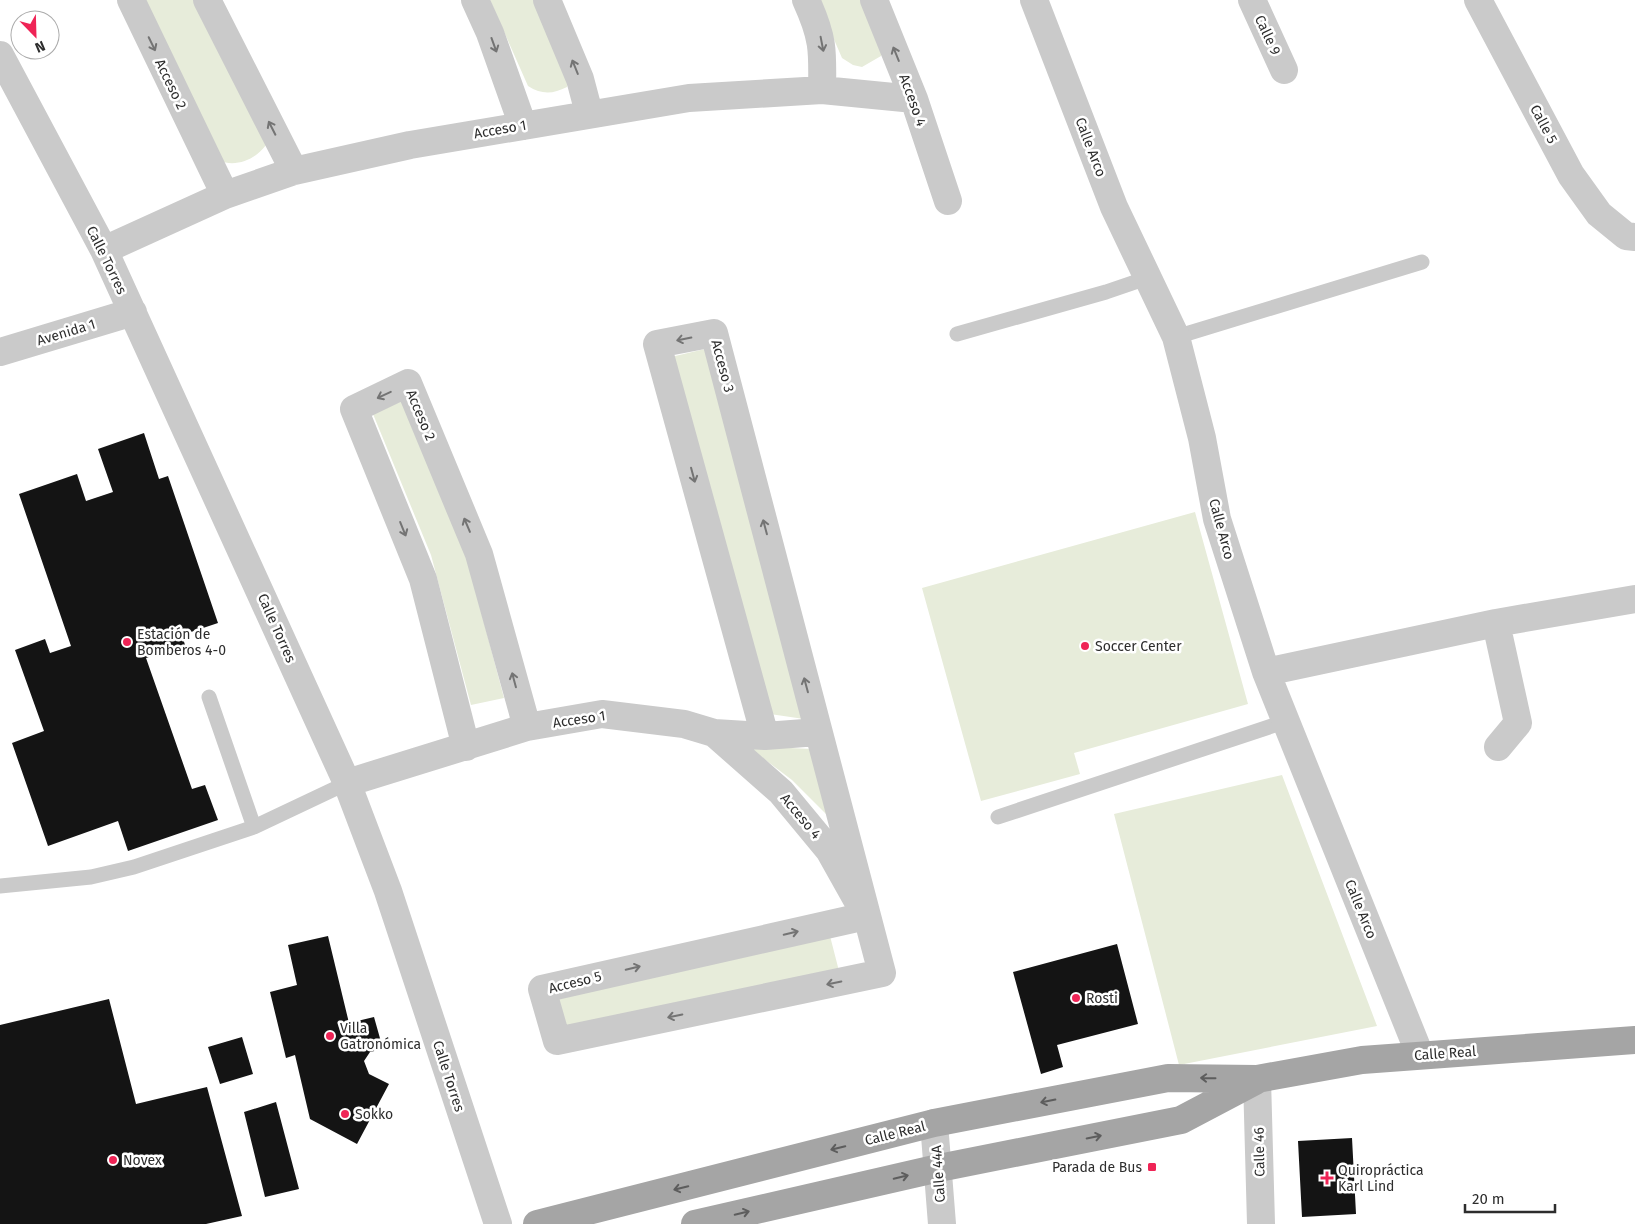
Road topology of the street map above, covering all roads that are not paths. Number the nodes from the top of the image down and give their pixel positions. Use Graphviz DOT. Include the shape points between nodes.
graph roads {
  1 [pos="131,0"];
  2 [pos="207,0"];
  3 [pos="475,0"];
  4 [pos="547,0"];
  5 [pos="806,0"];
  6 [pos="874,0"];
  7 [pos="1034,0"];
  8 [pos="1252,0"];
  9 [pos="1478,0"];
  10 [pos="0,55"];
  11 [pos="1284,70"];
  12 [pos="822,90"];
  13 [pos="10,93"];
  14 [pos="914,99"];
  15 [pos="589,113"];
  16 [pos="523,126"];
  17 [pos="294,171"];
  18 [pos="225,194"];
  19 [pos="948,201"];
  20 [pos="1631,237"];
  21 [pos="104,250"];
  22 [pos="1422,262"];
  23 [pos="1147,278"];
  24 [pos="133,312"];
  25 [pos="958,334"];
  26 [pos="1176,337"];
  27 [pos="0,352"];
  28 [pos="1635,599"];
  29 [pos="1496,623"];
  30 [pos="1266,672"];
  31 [pos="209,697"];
  32 [pos="1284,722"];
  33 [pos="527,727"];
  34 [pos="818,732"];
  35 [pos="714,733"];
  36 [pos="765,736"];
  37 [pos="466,747"];
  38 [pos="1498,747"];
  39 [pos="347,784"];
  40 [pos="998,817"];
  41 [pos="254,827"];
  42 [pos="0,886"];
  43 [pos="866,916"];
  44 [pos="882,974"];
  45 [pos="1635,1040"];
  46 [pos="1420,1055"];
  47 [pos="1257,1079"];
  48 [pos="934,1123"];
  49 [pos="939,1168"];
  50 [pos="603,1216"];
  51 [pos="498,1224"];
  52 [pos="538,1224"];
  53 [pos="695,1224"];
  54 [pos="942,1224"];
  55 [pos="1261,1224"];
  1 -- 18 [label="street, Acceso 2, one-way"];
  17 -- 2 [label="street, one-way"];
  3 -- 16 [label="street, one-way"];
  15 -- 4 [label="street, one-way" via="580,79"];
  5 -- 12 [label="street, one-way" via="823,49"];
  14 -- 6 [label="street, Acceso 4, one-way"];
  7 -- 23 [label="street, Calle Arco" via="1114,207"];
  8 -- 11 [label="street, Calle 9"];
  9 -- 20 [label="street, Calle 5" via="1571,174 1599,214"];
  10 -- 13 [label="street, Calle Torres"];
  12 -- 14 [label="street, Acceso 1"];
  12 -- 15 [label="street, Acceso 1" via="689,98"];
  13 -- 21 [label="street, Calle Torres"];
  14 -- 19 [label="street, Acceso 4"];
  15 -- 16 [label="street, Acceso 1"];
  16 -- 17 [label="street, Acceso 1" via="410,145"];
  17 -- 18 [label="street, Acceso 1"];
  18 -- 21 [label="street, Acceso 1"];
  21 -- 24 [label="street, Calle Torres"];
  22 -- 26 [label="lane"];
  23 -- 25 [label="lane"];
  23 -- 26 [label="street, Calle Arco"];
  24 -- 27 [label="street, Avenida 1"];
  24 -- 39 [label="street, Calle Torres"];
  26 -- 30 [label="street, Calle Arco" via="1202,438 1217,519"];
  28 -- 29 [label="street"];
  29 -- 30 [label="street"];
  29 -- 38 [label="street" via="1518,723"];
  30 -- 32 [label="street, Calle Arco"];
  31 -- 41 [label="lane"];
  32 -- 40 [label="lane"];
  32 -- 46 [label="street, Calle Arco"];
  33 -- 35 [label="street, Acceso 1" via="602,714 684,724"];
  33 -- 37 [label="street, Acceso 1"];
  33 -- 37 [label="street, Acceso 2, one-way" via="479,554 408,384 354,409 423,579"];
  34 -- 36 [label="street, Acceso 1"];
  34 -- 36 [label="street, Acceso 3, one-way" via="714,333 657,344"];
  34 -- 43 [label="street, Acceso 4"];
  35 -- 36 [label="street, Acceso 1"];
  35 -- 43 [label="street, Acceso 4" via="781,792 829,850"];
  37 -- 39 [label="street, Acceso 1"];
  39 -- 41 [label="lane"];
  39 -- 51 [label="street, Calle Torres" via="388,891"];
  41 -- 42 [label="lane" via="134,867 91,876"];
  43 -- 44 [label="street, Acceso 4"];
  44 -- 43 [label="street, Acceso 5, one-way" via="557,1041 542,989"];
  45 -- 46 [label="main road, Calle Real"];
  46 -- 47 [label="main road, Calle Real" via="1362,1060"];
  47 -- 48 [label="main road, Calle Real, one-way" via="1168,1078"];
  49 -- 47 [label="main road, Calle Real, one-way" via="1181,1120"];
  47 -- 55 [label="street, Calle 46"];
  48 -- 49 [label="street, Calle 44A"];
  48 -- 50 [label="main road, Calle Real, one-way"];
  53 -- 49 [label="main road, Calle Real, one-way"];
  49 -- 54 [label="street, Calle 44A"];
  50 -- 52 [label="main road, Calle Real"];
}
